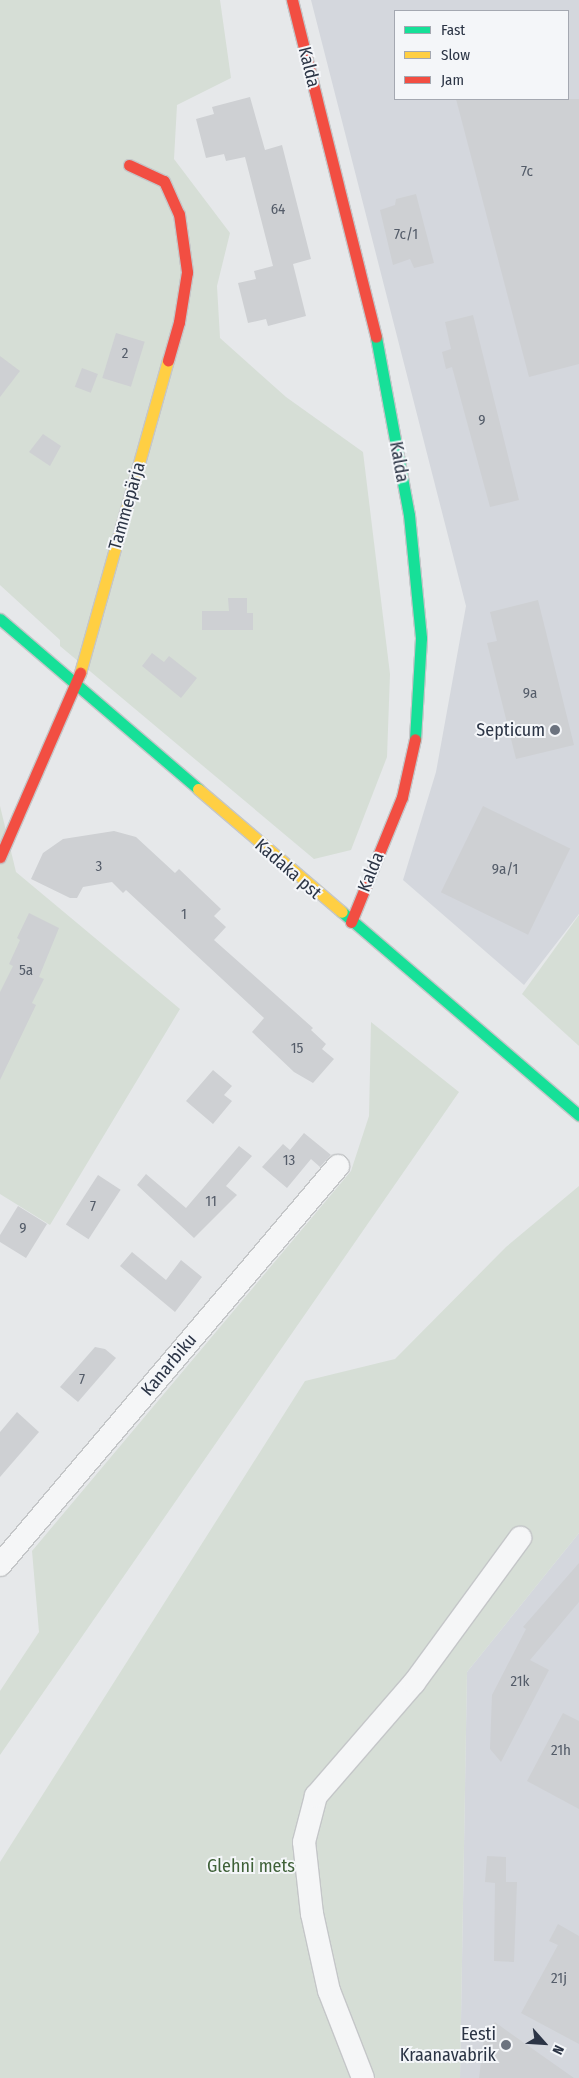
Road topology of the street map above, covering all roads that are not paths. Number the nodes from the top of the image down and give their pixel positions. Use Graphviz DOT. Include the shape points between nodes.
graph roads {
  1 [pos="292,0"];
  2 [pos="129,165"];
  3 [pos="0,619"];
  4 [pos="76,687"];
  5 [pos="0,857"];
  6 [pos="350,922"];
  7 [pos="579,1115"];
  8 [pos="338,1166"];
  9 [pos="520,1538"];
  10 [pos="0,1565"];
  11 [pos="363,2078"];
  1 -- 6 [label="street, Kalda" via="374,324 409,515 421,638 418,725 402,797"];
  2 -- 4 [label="street, Tammepärja" via="164,181 178,214 187,272 179,322"];
  3 -- 4 [label="street, Kadaka pst"];
  4 -- 5 [label="street, Tammepärja"];
  4 -- 6 [label="street, Kadaka pst"];
  6 -- 7 [label="street, Kadaka pst"];
  8 -- 10 [label="street, Kanarbiku"];
  9 -- 11 [label="street" via="414,1684 316,1796 304,1842 312,1914 329,1991"];
}
